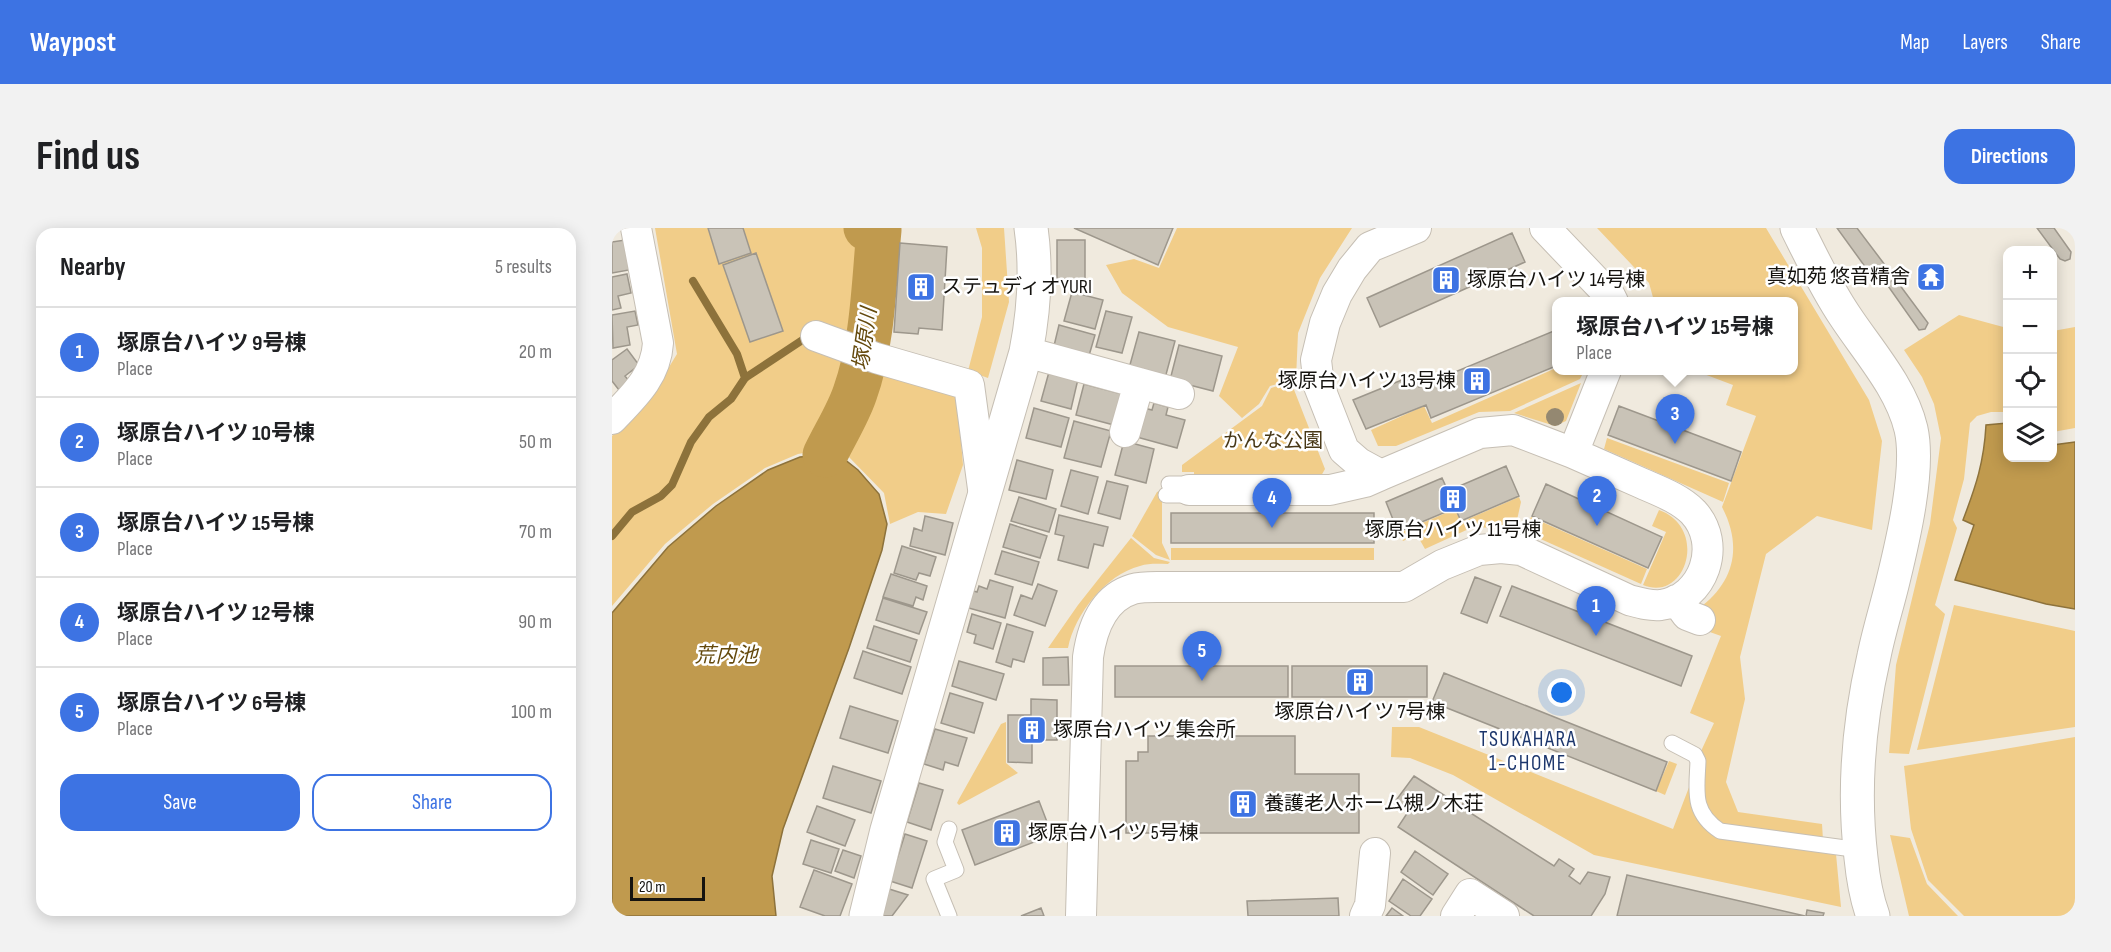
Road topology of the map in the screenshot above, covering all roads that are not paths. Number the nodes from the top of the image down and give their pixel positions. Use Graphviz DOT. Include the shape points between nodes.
graph roads {
  1 [pos="636,228"];
  2 [pos="1031,228"];
  3 [pos="1416,228"];
  4 [pos="1545,228"];
  5 [pos="1797,228"];
  6 [pos="1610,297"];
  7 [pos="816,336"];
  8 [pos="1026,352"];
  9 [pos="1604,375"];
  10 [pos="1139,383"];
  11 [pos="1179,394"];
  12 [pos="612,419"];
  13 [pos="1125,432"];
  14 [pos="1573,453"];
  15 [pos="1381,474"];
  16 [pos="1180,486"];
  17 [pos="984,496"];
  18 [pos="1676,600"];
  19 [pos="1700,620"];
  20 [pos="1672,743"];
  21 [pos="949,829"];
  22 [pos="1860,850"];
  23 [pos="1375,853"];
  24 [pos="866,916"];
  25 [pos="949,916"];
  26 [pos="1081,916"];
  27 [pos="1365,916"];
  28 [pos="1456,916"];
  29 [pos="1504,916"];
  30 [pos="1873,916"];
  1 -- 12 [label="street" via="658,343 657,358 651,374"];
  2 -- 8 [label="street" via="1034,292"];
  3 -- 15 [label="street" via="1370,247 1352,269 1324,322 1316,360 1319,386 1344,450"];
  4 -- 6 [label="street"];
  5 -- 22 [label="street" via="1826,286 1903,406 1912,437 1912,474 1904,530 1872,663 1862,729 1857,802"];
  7 -- 17 [label="street" via="969,385"];
  8 -- 10 [label="street"];
  8 -- 17 [label="street"];
  9 -- 14 [label="street"];
  10 -- 11 [label="street"];
  10 -- 13 [label="street"];
  14 -- 15 [label="street" via="1514,430 1498,430 1480,433"];
  14 -- 18 [label="street" via="1672,497 1701,523 1708,545 1706,567 1694,587"];
  15 -- 16 [label="street" via="1330,490"];
  17 -- 24 [label="street" via="887,830"];
  18 -- 19 [label="street" via="1687,615"];
  18 -- 26 [label="street" via="1647,605 1629,600 1521,550 1501,548 1479,550 1404,587 1144,587 1123,594 1113,600 1099,619 1088,657"];
  20 -- 22 [label="lane" via="1695,755 1700,810 1720,831"];
  21 -- 25 [label="lane" via="945,842 956,870 934,879"];
  22 -- 30 [label="street"];
  23 -- 27 [label="street" via="1370,905"];
  28 -- 29 [label="street" via="1470,894"];
}
